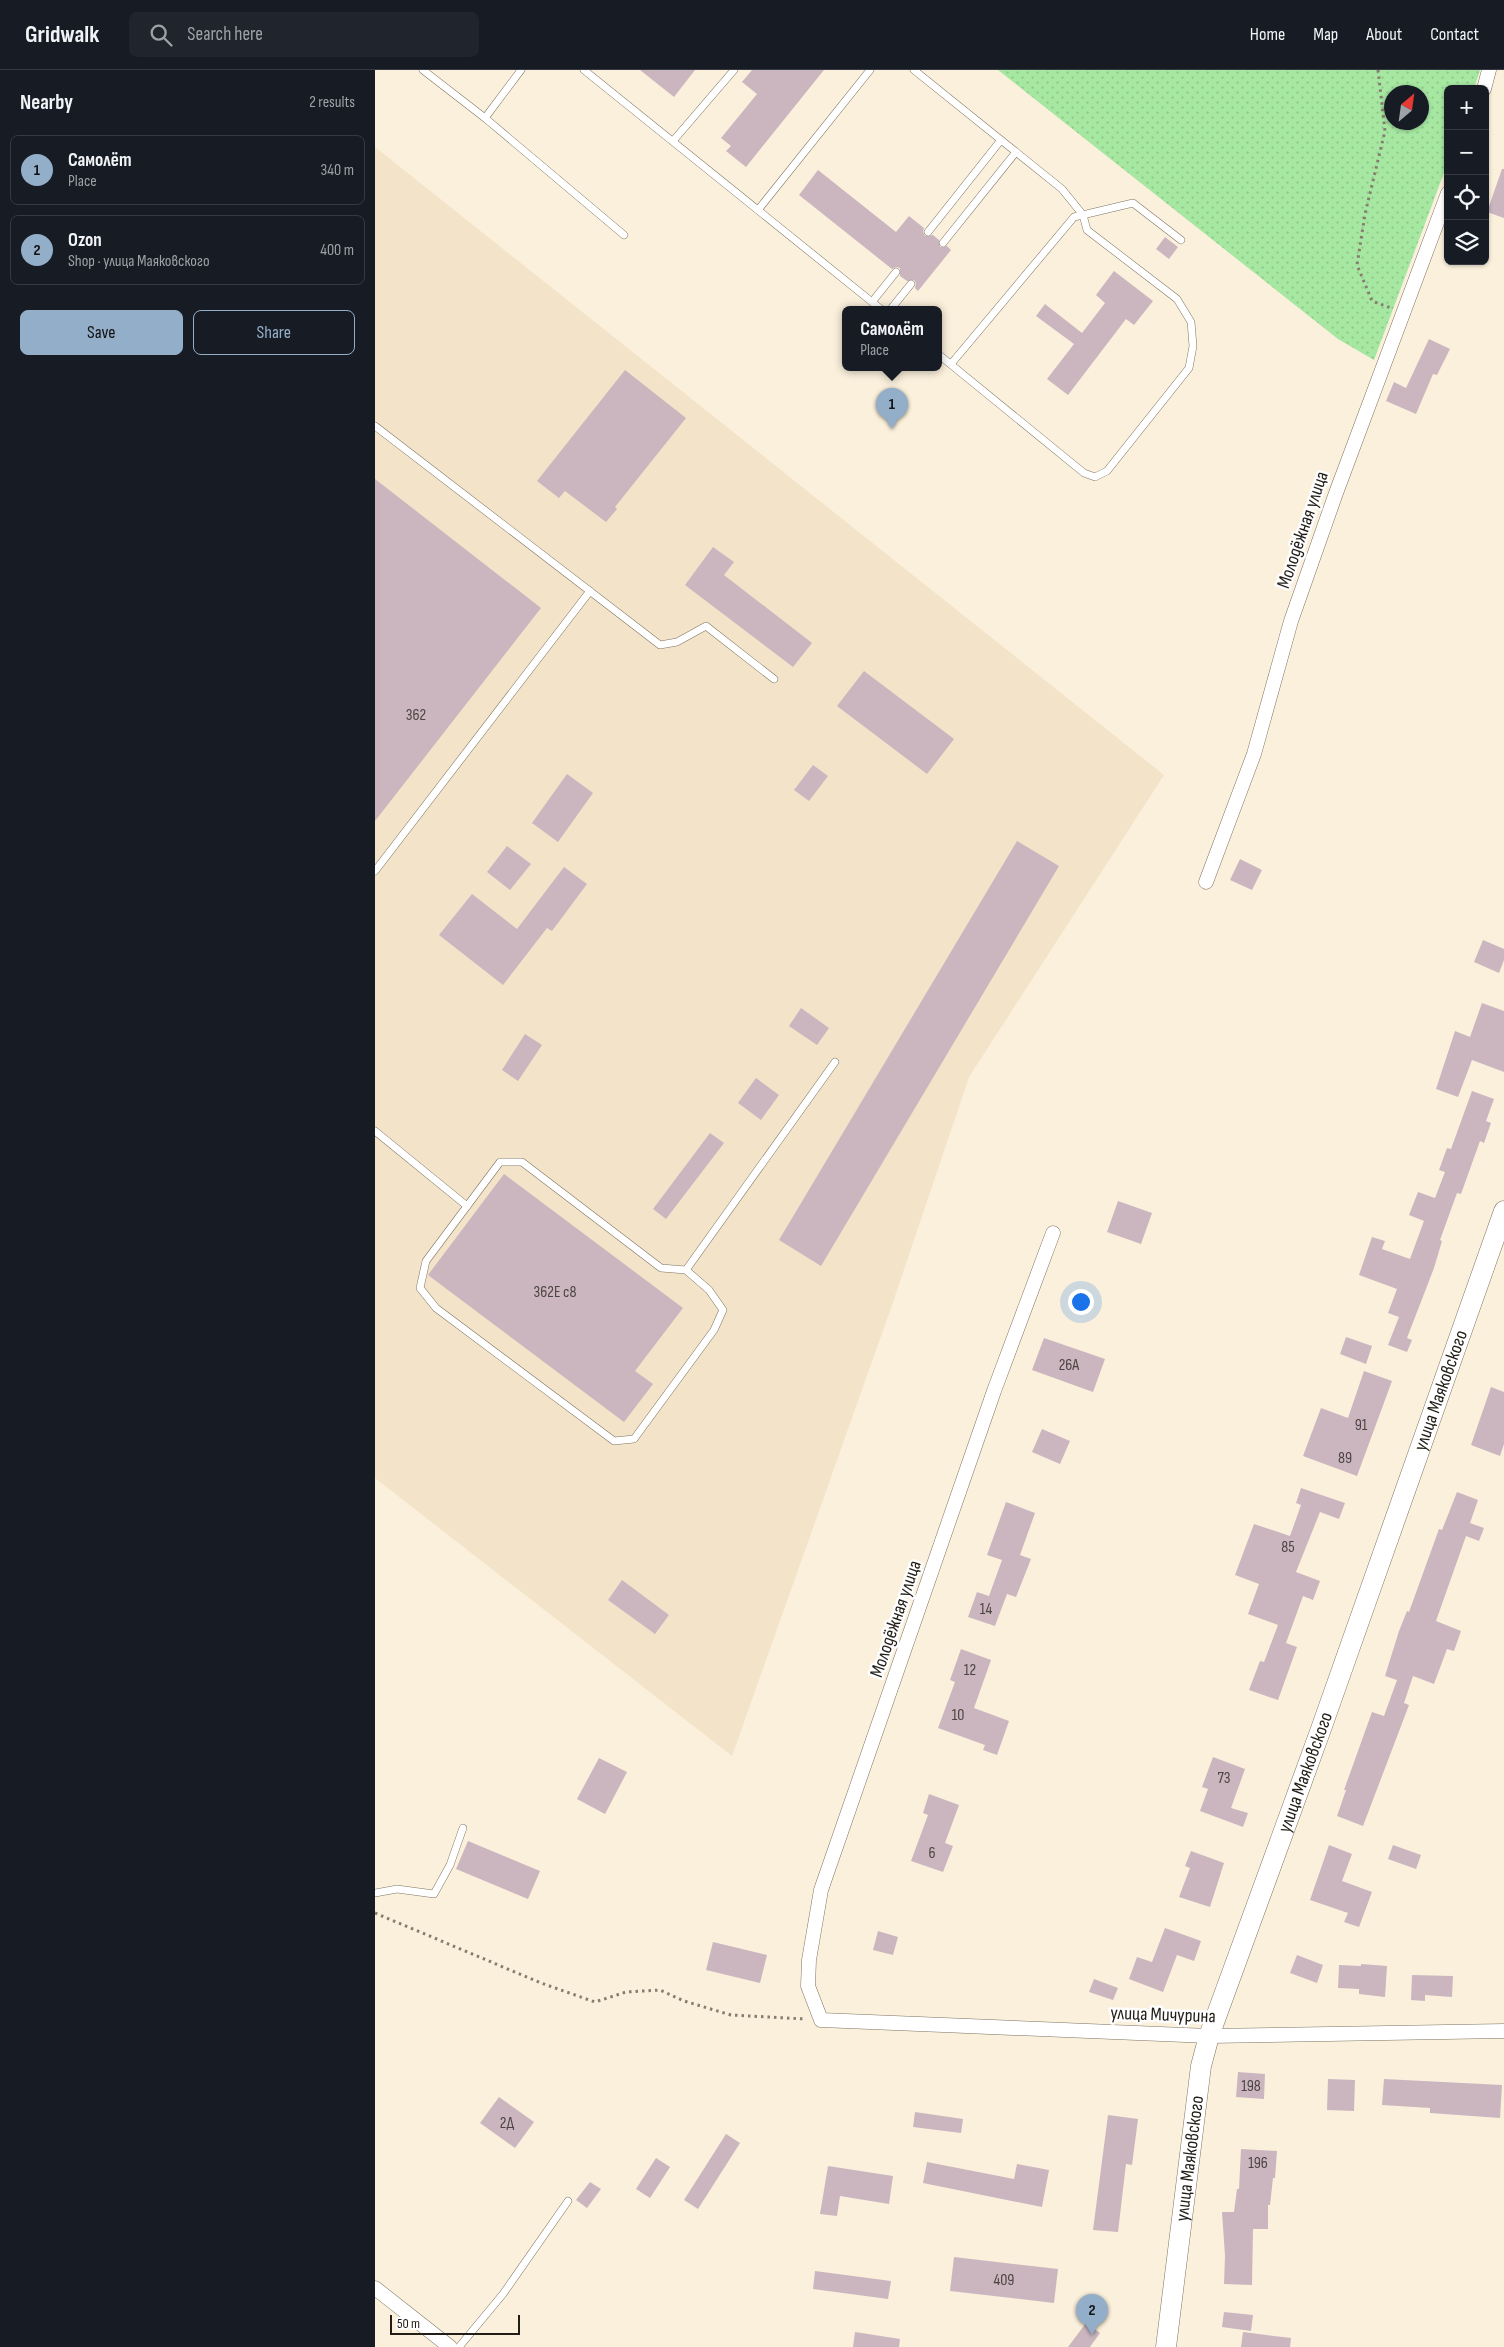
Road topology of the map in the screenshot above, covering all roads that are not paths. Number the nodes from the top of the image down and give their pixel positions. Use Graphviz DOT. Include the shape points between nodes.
graph roads {
  1 [pos="423,70"];
  2 [pos="521,70"];
  3 [pos="584,70"];
  4 [pos="734,70"];
  5 [pos="871,70"];
  6 [pos="914,70"];
  7 [pos="1489,70"];
  8 [pos="1485,85"];
  9 [pos="485,118"];
  10 [pos="1001,140"];
  11 [pos="673,141"];
  12 [pos="1016,152"];
  13 [pos="1444,204"];
  14 [pos="758,210"];
  15 [pos="1083,214"];
  16 [pos="928,232"];
  17 [pos="624,235"];
  18 [pos="1181,240"];
  19 [pos="943,243"];
  20 [pos="896,272"];
  21 [pos="911,284"];
  22 [pos="872,302"];
  23 [pos="877,306"];
  24 [pos="893,306"];
  25 [pos="942,357"];
  26 [pos="951,364"];
  27 [pos="375,426"];
  28 [pos="590,591"];
  29 [pos="774,679"];
  30 [pos="375,871"];
  31 [pos="1206,882"];
  32 [pos="835,1062"];
  33 [pos="375,1132"];
  34 [pos="467,1206"];
  35 [pos="1504,1211"];
  36 [pos="1053,1233"];
  37 [pos="685,1270"];
  38 [pos="463,1828"];
  39 [pos="375,1893"];
  40 [pos="821,2020"];
  41 [pos="1504,2030"];
  42 [pos="1209,2036"];
  43 [pos="568,2201"];
  44 [pos="375,2288"];
  45 [pos="450,2347"];
  46 [pos="459,2347"];
  47 [pos="1166,2347"];
  1 -- 9 [label="lane"];
  2 -- 9 [label="lane"];
  3 -- 11 [label="lane"];
  4 -- 11 [label="lane"];
  5 -- 14 [label="lane"];
  6 -- 10 [label="lane"];
  7 -- 8 [label="street"];
  9 -- 17 [label="lane"];
  10 -- 12 [label="lane"];
  10 -- 16 [label="lane"];
  11 -- 14 [label="lane"];
  12 -- 15 [label="lane" via="1063,189"];
  12 -- 19 [label="lane"];
  13 -- 31 [label="street, Молодёжная улица" via="1310,566 1291,621 1254,754"];
  14 -- 22 [label="lane"];
  15 -- 18 [label="lane" via="1133,203"];
  15 -- 26 [label="lane" via="1074,217"];
  15 -- 26 [label="lane" via="1087,230 1177,299 1191,322 1193,346 1189,368 1107,471 1095,476 1084,473"];
  20 -- 22 [label="lane"];
  21 -- 24 [label="lane"];
  22 -- 23 [label="lane"];
  25 -- 26 [label="lane"];
  27 -- 28 [label="lane"];
  28 -- 29 [label="lane" via="660,646 677,642 707,626"];
  28 -- 30 [label="lane"];
  32 -- 37 [label="lane"];
  33 -- 34 [label="lane"];
  34 -- 37 [label="lane" via="500,1162 522,1162 661,1268"];
  34 -- 37 [label="lane" via="426,1261 420,1288 436,1308 614,1441 634,1438 714,1330 723,1310 709,1290"];
  35 -- 42 [label="street, улица Маяковского"];
  36 -- 40 [label="street, Молодёжная улица" via="994,1391 821,1890 808,1986"];
  38 -- 39 [label="lane" via="450,1865 434,1894 397,1889"];
  40 -- 42 [label="street, улица Мичурина"];
  41 -- 42 [label="street, улица Мичурина"];
  42 -- 47 [label="street, улица Маяковского" via="1201,2066"];
  43 -- 46 [label="lane" via="503,2294"];
  44 -- 45 [label="street"];
}
